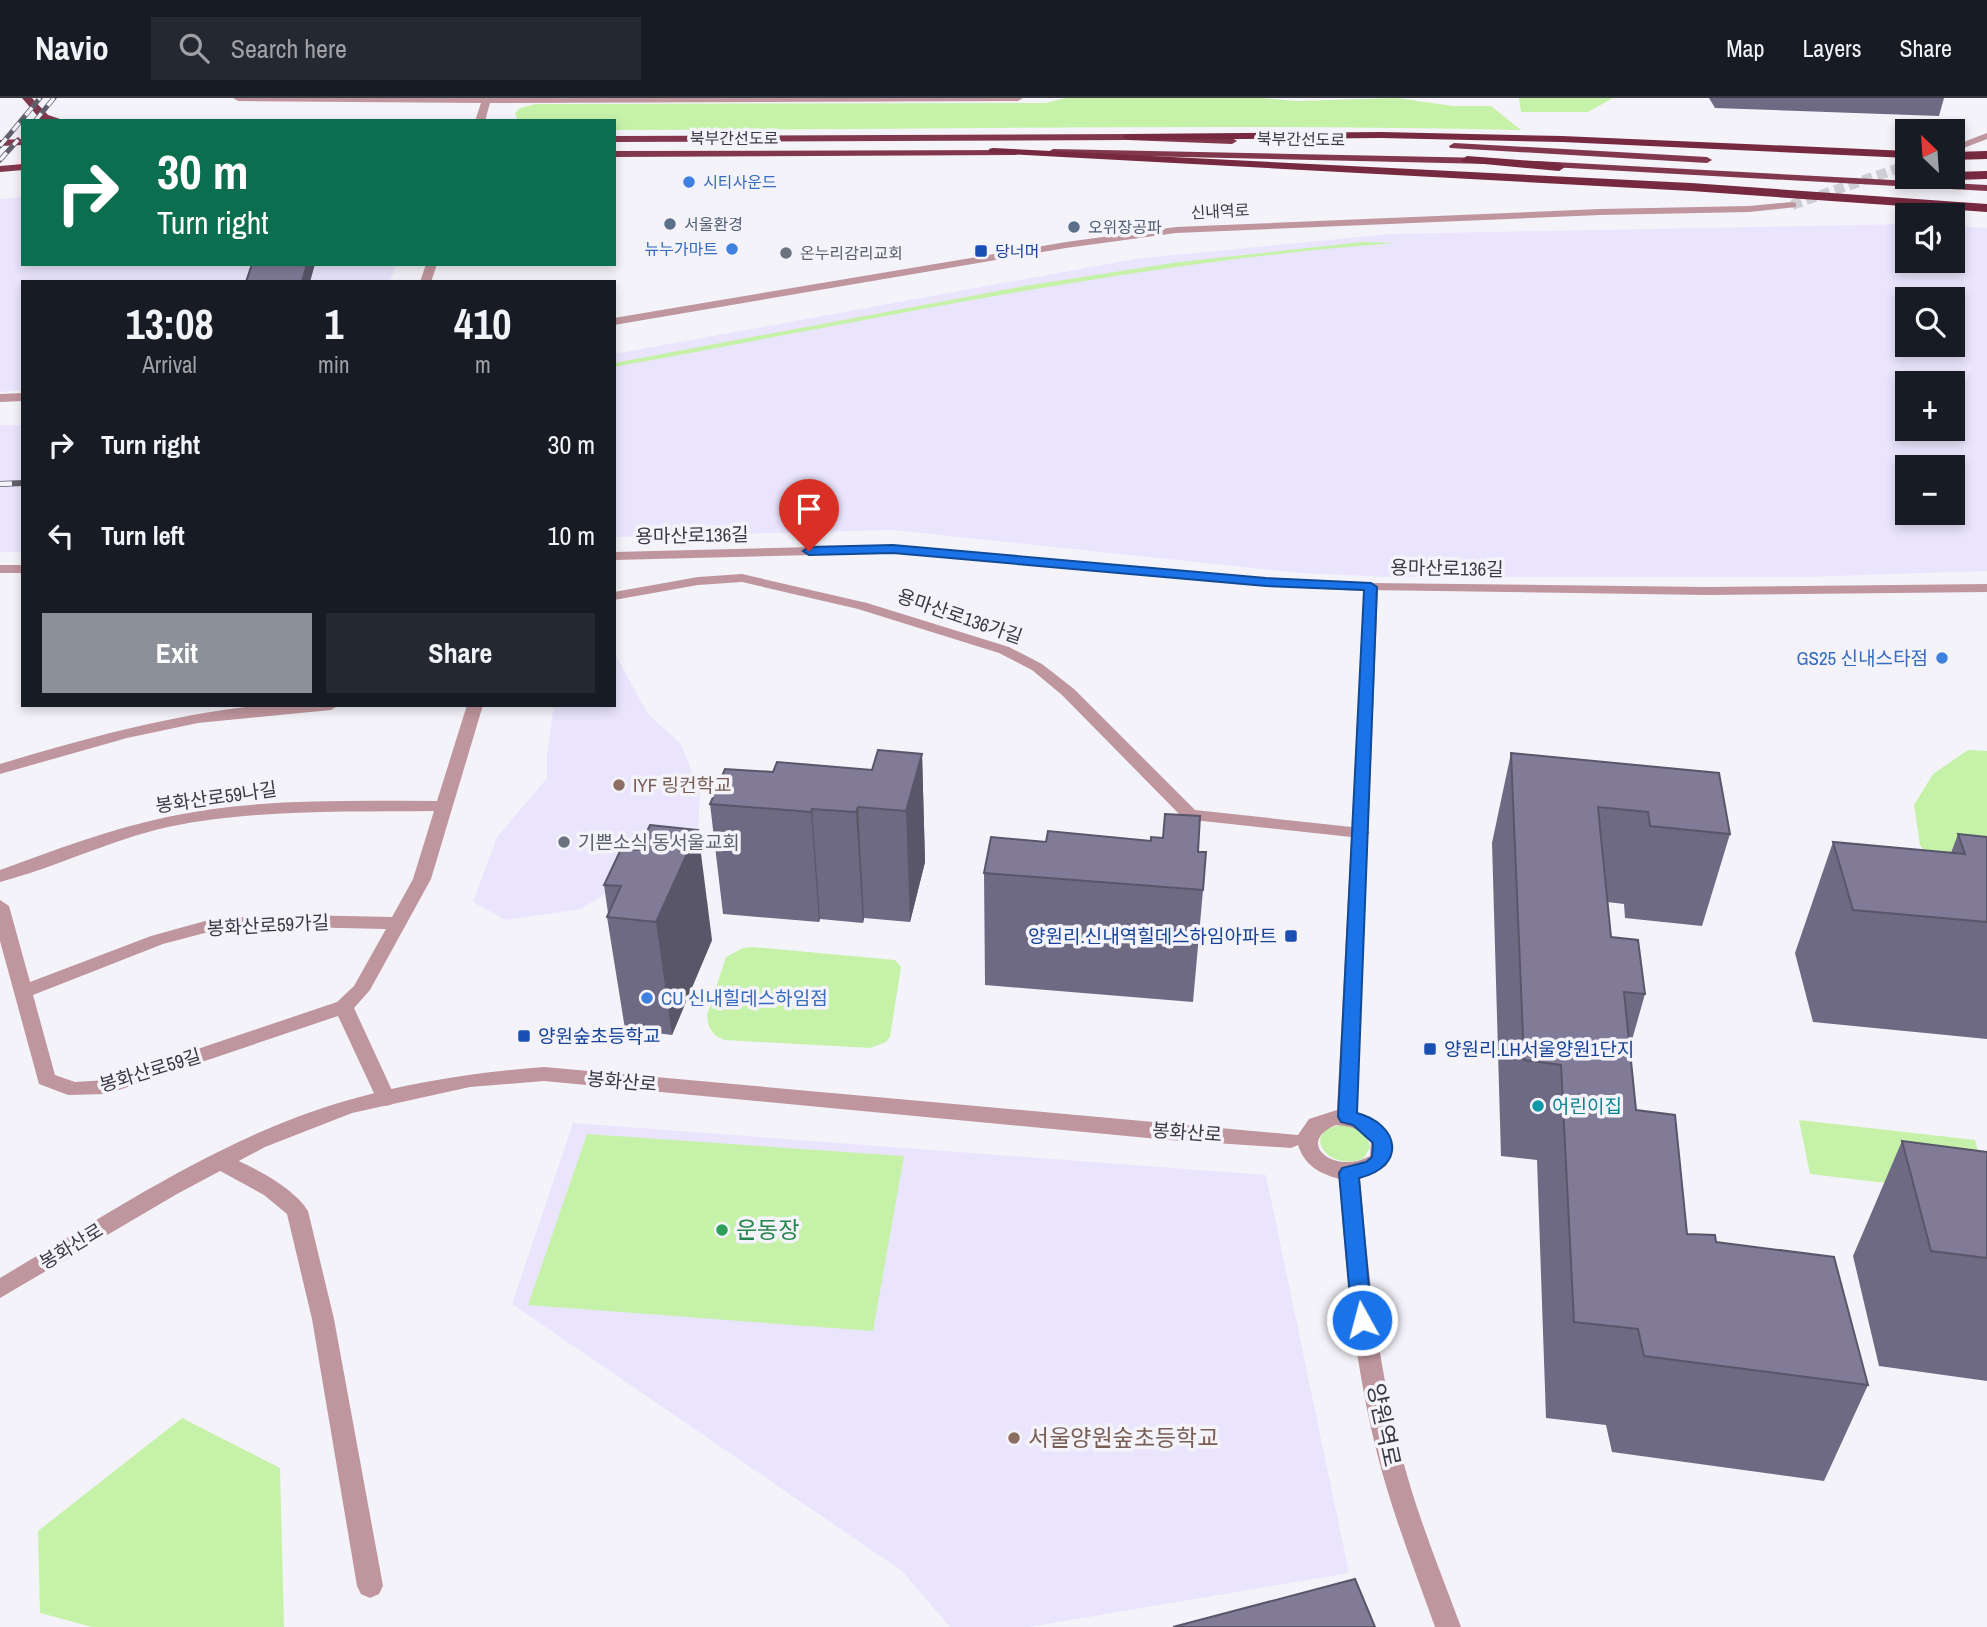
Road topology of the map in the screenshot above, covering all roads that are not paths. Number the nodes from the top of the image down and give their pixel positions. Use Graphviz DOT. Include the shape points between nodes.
graph roads {
  1 [pos="27,98"];
  2 [pos="238,98"];
  3 [pos="1018,98"];
  4 [pos="486,99"];
  5 [pos="721,100"];
  6 [pos="52,119"];
  7 [pos="481,119"];
  8 [pos="1987,136"];
  9 [pos="1128,137"];
  10 [pos="616,139"];
  11 [pos="21,142"];
  12 [pos="0,143"];
  13 [pos="1965,144"];
  14 [pos="993,151"];
  15 [pos="0,154"];
  16 [pos="21,154"];
  17 [pos="616,154"];
  18 [pos="1895,154"];
  19 [pos="1987,155"];
  20 [pos="1965,156"];
  21 [pos="1467,160"];
  22 [pos="1714,160"];
  23 [pos="1783,165"];
  24 [pos="21,167"];
  25 [pos="0,169"];
  26 [pos="1895,172"];
  27 [pos="1965,176"];
  28 [pos="1987,177"];
  29 [pos="1987,188"];
  30 [pos="1987,201"];
  31 [pos="1792,205"];
  32 [pos="1987,208"];
  33 [pos="616,322"];
  34 [pos="21,397"];
  35 [pos="0,398"];
  36 [pos="616,556"];
  37 [pos="0,569"];
  38 [pos="21,569"];
  39 [pos="1371,587"];
  40 [pos="1987,588"];
  41 [pos="616,596"];
  42 [pos="300,707"];
  43 [pos="474,707"];
  44 [pos="0,769"];
  45 [pos="445,806"];
  46 [pos="1361,833"];
  47 [pos="0,876"];
  48 [pos="0,906"];
  49 [pos="397,923"];
  50 [pos="23,992"];
  51 [pos="344,1007"];
  52 [pos="386,1099"];
  53 [pos="1347,1117"];
  54 [pos="1298,1140"];
  55 [pos="220,1162"];
  56 [pos="1349,1173"];
  57 [pos="0,1289"];
  58 [pos="370,1586"];
  59 [pos="1448,1627"];
  1 -- 6 [label="highway" via="44,117"];
  2 -- 4 [label="street"];
  3 -- 5 [label="street"];
  4 -- 5 [label="street"];
  4 -- 7 [label="street"];
  8 -- 13 [label="street"];
  9 -- 10 [label="highway, 북부간선도로"];
  9 -- 18 [label="highway" via="1562,139"];
  9 -- 22 [label="highway, 북부간선도로"];
  11 -- 12 [label="highway"];
  14 -- 17 [label="highway, 북부간선도로"];
  14 -- 21 [label="highway, 북부간선도로"];
  14 -- 32 [label="highway" via="1691,187"];
  15 -- 16 [label="highway"];
  19 -- 20 [label="highway"];
  21 -- 29 [label="highway, 북부간선도로"];
  21 -- 30 [label="highway"];
  23 -- 26 [label="highway"];
  24 -- 25 [label="highway"];
  27 -- 28 [label="highway"];
  31 -- 33 [label="street, 신내역로" via="1177,230"];
  34 -- 35 [label="street"];
  36 -- 39 [label="street, 용마산로136길" via="893,549"];
  37 -- 38 [label="street"];
  39 -- 40 [label="street, 용마산로136길"];
  39 -- 46 [label="street"];
  41 -- 46 [label="street, 용마산로136가길" via="742,578 862,606 1004,650 1037,667 1068,692 1189,815"];
  42 -- 44 [label="street" via="197,719"];
  43 -- 45 [label="street"];
  45 -- 47 [label="street, 봉화산로59나길" via="258,811 169,822 97,841"];
  45 -- 49 [label="street" via="422,879"];
  46 -- 53 [label="street"];
  48 -- 50 [label="street, 봉화산로59길"];
  49 -- 50 [label="street, 봉화산로59가길" via="216,924 157,940"];
  49 -- 51 [label="street" via="361,990"];
  50 -- 51 [label="street, 봉화산로59길" via="46,1079 56,1086 80,1090 107,1087"];
  51 -- 52 [label="street"];
  52 -- 54 [label="street, 봉화산로" via="470,1080 544,1074"];
  52 -- 55 [label="street, 봉화산로" via="348,1107"];
  53 -- 54 [label="street" via="1314,1125"];
  53 -- 56 [label="street" via="1359,1120 1383,1143 1379,1161 1371,1168"];
  54 -- 56 [label="street" via="1324,1167"];
  55 -- 57 [label="street, 봉화산로"];
  55 -- 58 [label="street" via="278,1193 297,1210 323,1319"];
  56 -- 59 [label="street, 양원역로" via="1362,1320 1392,1464"];
}
